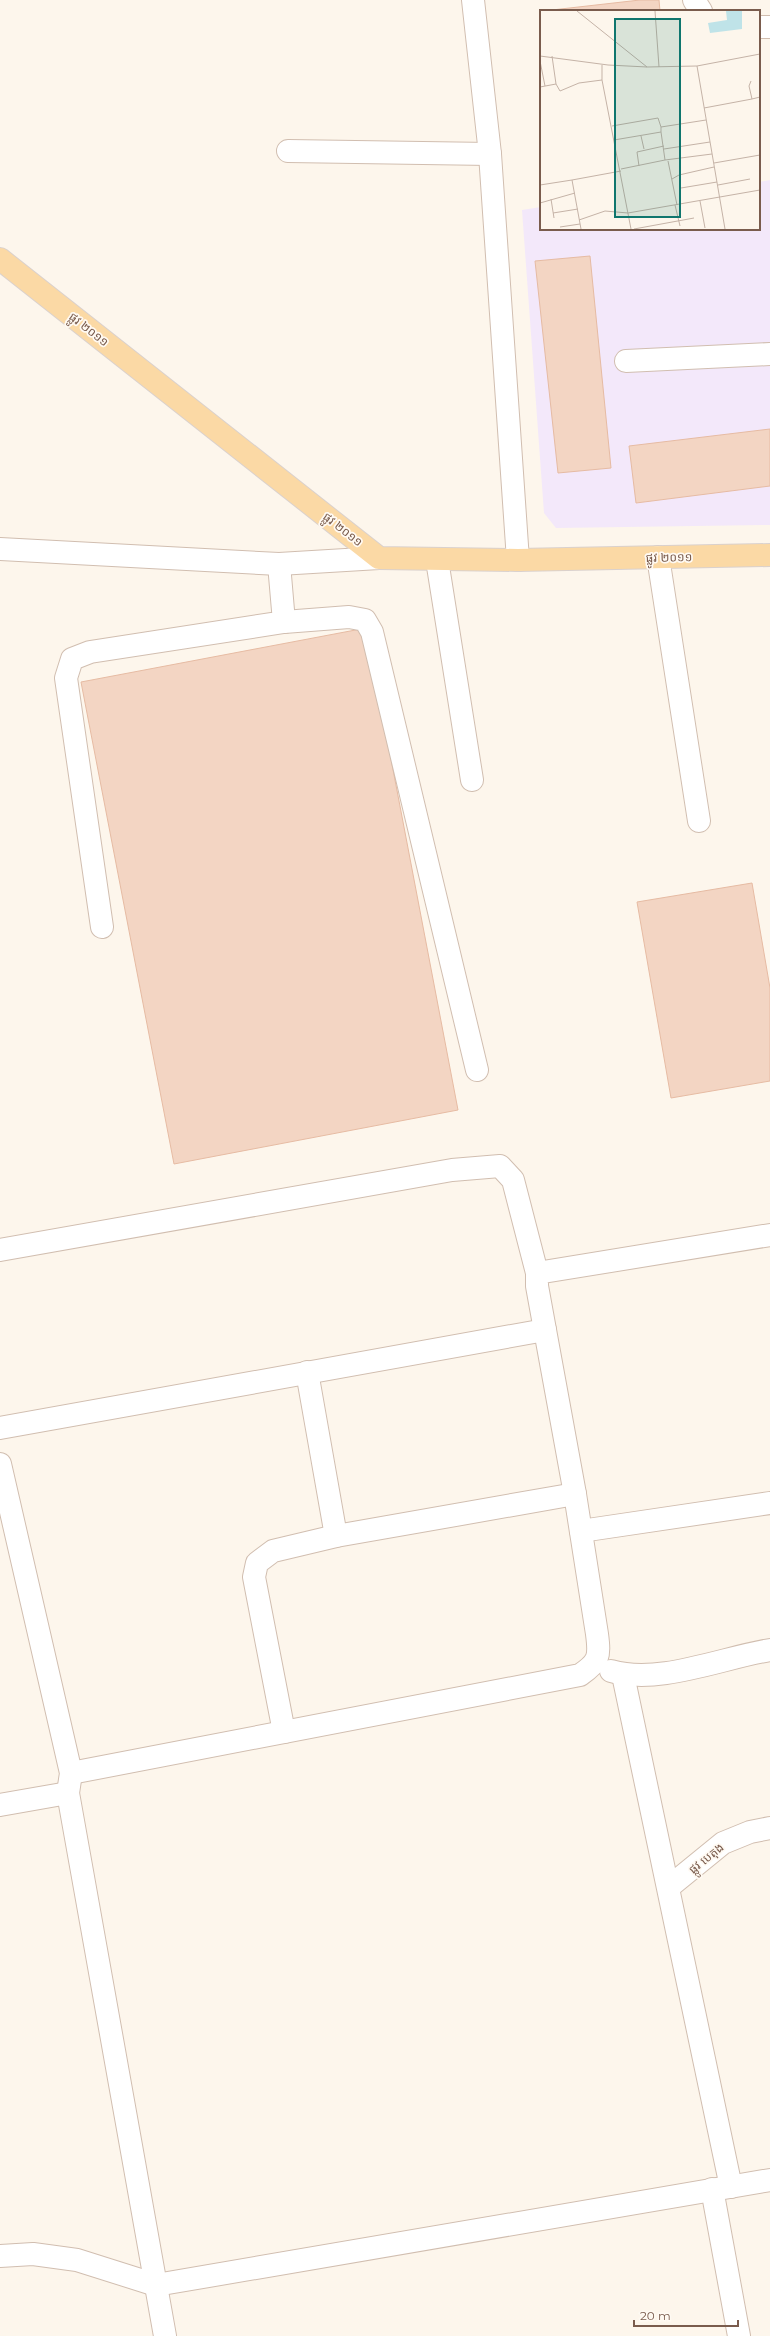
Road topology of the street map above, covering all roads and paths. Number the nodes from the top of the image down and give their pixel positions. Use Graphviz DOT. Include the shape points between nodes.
graph roads {
  1 [pos="473,0"];
  2 [pos="694,0"];
  3 [pos="700,10"];
  4 [pos="288,151"];
  5 [pos="490,154"];
  6 [pos="0,259"];
  7 [pos="770,354"];
  8 [pos="626,361"];
  9 [pos="0,549"];
  10 [pos="770,555"];
  11 [pos="658,557"];
  12 [pos="379,558"];
  13 [pos="437,560"];
  14 [pos="518,560"];
  15 [pos="279,564"];
  16 [pos="284,622"];
  17 [pos="472,780"];
  18 [pos="699,821"];
  19 [pos="102,928"];
  20 [pos="477,1070"];
  21 [pos="770,1235"];
  22 [pos="0,1250"];
  23 [pos="537,1273"];
  24 [pos="544,1330"];
  25 [pos="307,1372"];
  26 [pos="0,1428"];
  27 [pos="0,1464"];
  28 [pos="575,1494"];
  29 [pos="770,1503"];
  30 [pos="581,1531"];
  31 [pos="336,1536"];
  32 [pos="770,1650"];
  33 [pos="593,1666"];
  34 [pos="623,1675"];
  35 [pos="284,1732"];
  36 [pos="70,1783"];
  37 [pos="0,1805"];
  38 [pos="770,1828"];
  39 [pos="668,1888"];
  40 [pos="770,2180"];
  41 [pos="722,2188"];
  42 [pos="0,2256"];
  43 [pos="156,2285"];
  44 [pos="165,2336"];
  45 [pos="739,2336"];
  1 -- 5 [label="street"];
  2 -- 3 [label="street"];
  4 -- 5 [label="street"];
  5 -- 14 [label="street"];
  6 -- 12 [label="main road, ផ្លូវ ២០១១"];
  7 -- 8 [label="street"];
  9 -- 15 [label="street"];
  10 -- 11 [label="main road, ផ្លូវ ២០១១"];
  11 -- 14 [label="main road, ផ្លូវ ២០១១"];
  11 -- 18 [label="street"];
  12 -- 13 [label="main road, ផ្លូវ ២០១១"];
  12 -- 15 [label="street"];
  13 -- 14 [label="main road, ផ្លូវ ២០១១"];
  13 -- 17 [label="street"];
  15 -- 16 [label="street"];
  16 -- 19 [label="street" via="90,652 72,659 66,678"];
  16 -- 20 [label="street" via="349,617 364,620 372,632"];
  21 -- 23 [label="street"];
  22 -- 23 [label="street" via="452,1170 500,1166 513,1180"];
  23 -- 24 [label="street"];
  24 -- 25 [label="street"];
  24 -- 28 [label="street"];
  25 -- 26 [label="street"];
  25 -- 31 [label="street"];
  27 -- 36 [label="street"];
  28 -- 30 [label="street"];
  28 -- 31 [label="street"];
  29 -- 30 [label="street"];
  30 -- 33 [label="street" via="600,1653"];
  31 -- 35 [label="street" via="273,1551 257,1562 254,1577"];
  32 -- 34 [label="street" via="654,1676"];
  33 -- 34 [label="street"];
  33 -- 35 [label="street" via="580,1675"];
  34 -- 39 [label="street"];
  35 -- 36 [label="street"];
  36 -- 37 [label="street"];
  36 -- 43 [label="street"];
  38 -- 39 [label="street, ផ្លូវ បេតុង" via="750,1832 723,1843"];
  39 -- 41 [label="street"];
  40 -- 41 [label="street"];
  41 -- 43 [label="street"];
  41 -- 45 [label="street"];
  42 -- 43 [label="street" via="33,2254 78,2260"];
  43 -- 44 [label="street"];
}
